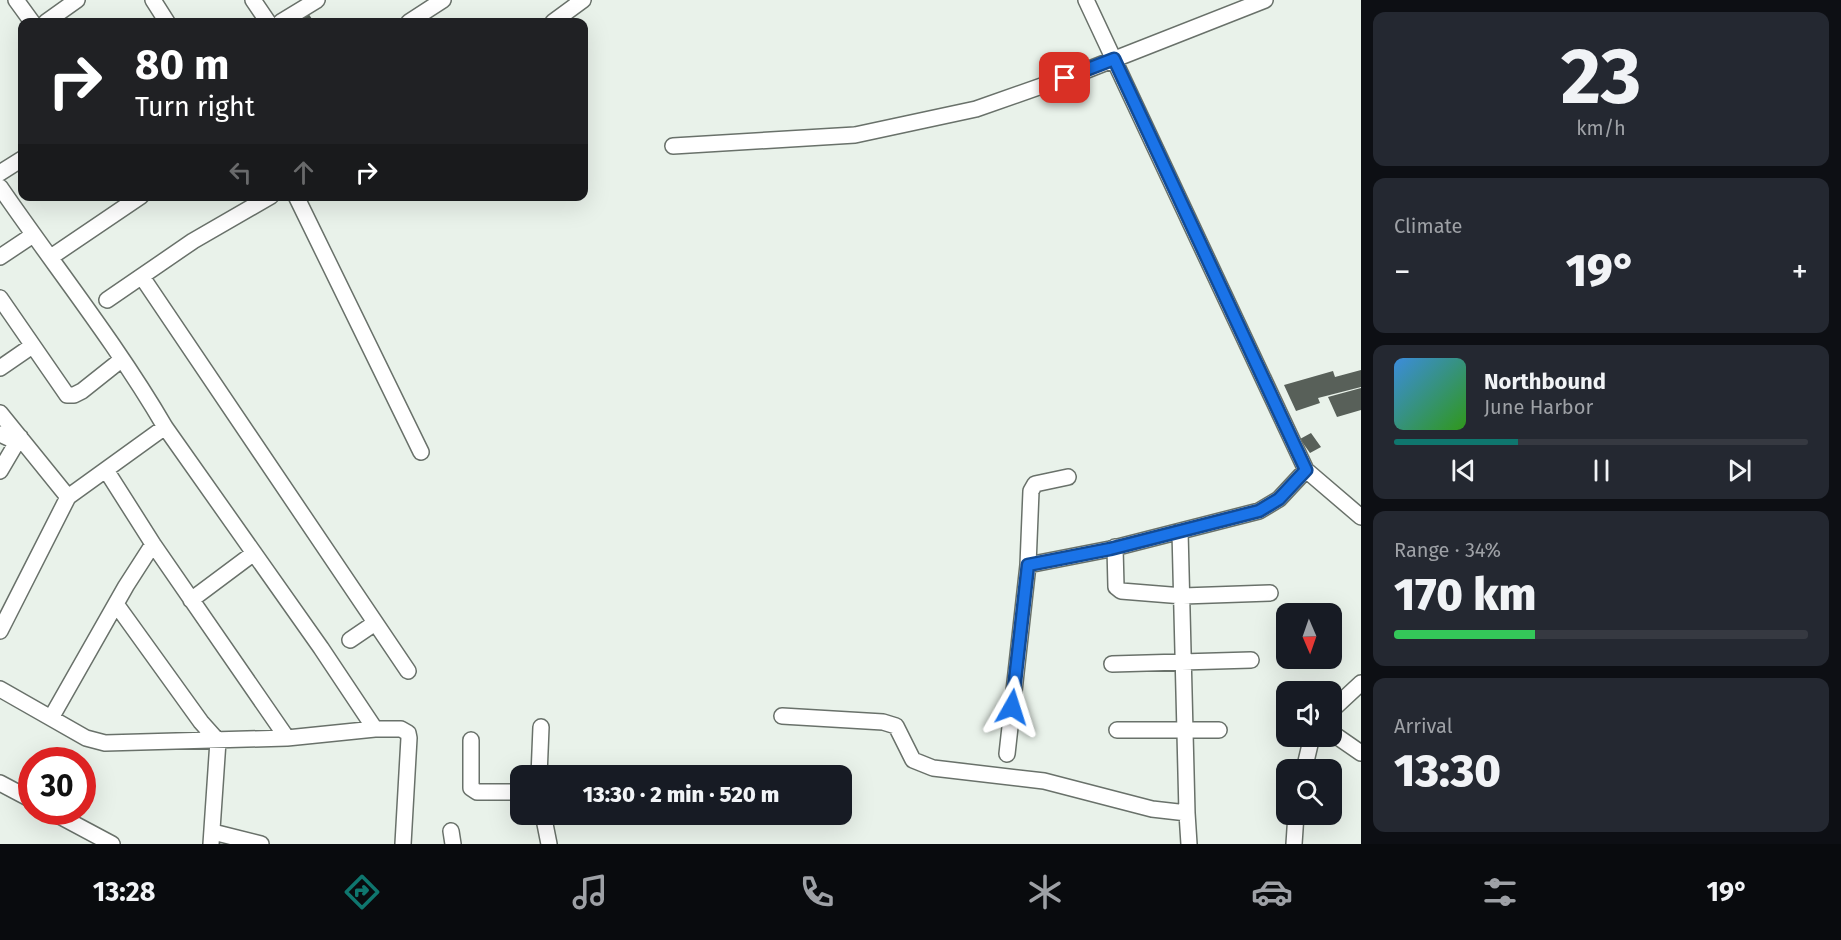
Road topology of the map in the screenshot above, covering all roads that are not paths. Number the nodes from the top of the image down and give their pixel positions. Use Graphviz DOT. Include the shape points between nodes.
graph roads {
  1 [pos="16,0"];
  2 [pos="76,0"];
  3 [pos="153,0"];
  4 [pos="253,0"];
  5 [pos="317,0"];
  6 [pos="583,0"];
  7 [pos="1086,0"];
  8 [pos="1265,0"];
  9 [pos="433,3"];
  10 [pos="29,18"];
  11 [pos="51,18"];
  12 [pos="164,18"];
  13 [pos="265,18"];
  14 [pos="288,18"];
  15 [pos="414,18"];
  16 [pos="558,18"];
  17 [pos="1114,59"];
  18 [pos="672,146"];
  19 [pos="18,162"];
  20 [pos="0,173"];
  21 [pos="0,187"];
  22 [pos="134,201"];
  23 [pos="262,201"];
  24 [pos="298,201"];
  25 [pos="33,235"];
  26 [pos="0,257"];
  27 [pos="51,257"];
  28 [pos="142,277"];
  29 [pos="0,298"];
  30 [pos="107,300"];
  31 [pos="32,346"];
  32 [pos="121,360"];
  33 [pos="0,368"];
  34 [pos="0,413"];
  35 [pos="165,427"];
  36 [pos="0,434"];
  37 [pos="18,440"];
  38 [pos="421,452"];
  39 [pos="106,470"];
  40 [pos="1306,470"];
  41 [pos="0,471"];
  42 [pos="1068,477"];
  43 [pos="68,496"];
  44 [pos="1361,516"];
  45 [pos="1180,531"];
  46 [pos="153,544"];
  47 [pos="1115,547"];
  48 [pos="254,553"];
  49 [pos="1028,565"];
  50 [pos="1270,594"];
  51 [pos="1183,596"];
  52 [pos="191,600"];
  53 [pos="116,604"];
  54 [pos="4,612"];
  55 [pos="375,623"];
  56 [pos="0,631"];
  57 [pos="350,640"];
  58 [pos="1251,660"];
  59 [pos="1184,661"];
  60 [pos="1112,664"];
  61 [pos="408,671"];
  62 [pos="1361,683"];
  63 [pos="0,689"];
  64 [pos="1342,701"];
  65 [pos="782,716"];
  66 [pos="51,718"];
  67 [pos="541,727"];
  68 [pos="375,729"];
  69 [pos="1117,730"];
  70 [pos="1219,730"];
  71 [pos="1185,731"];
  72 [pos="287,738"];
  73 [pos="471,740"];
  74 [pos="1342,740"];
  75 [pos="218,741"];
  76 [pos="1361,753"];
  77 [pos="1007,754"];
  78 [pos="539,765"];
  79 [pos="0,783"];
  80 [pos="510,792"];
  81 [pos="18,793"];
  82 [pos="1187,813"];
  83 [pos="76,825"];
  84 [pos="545,825"];
  85 [pos="1295,825"];
  86 [pos="212,838"];
  87 [pos="112,844"];
  88 [pos="261,844"];
  89 [pos="404,844"];
  90 [pos="549,844"];
  91 [pos="1189,844"];
  92 [pos="1294,844"];
  1 -- 10 [label="street"];
  2 -- 11 [label="street"];
  3 -- 12 [label="street"];
  4 -- 13 [label="street"];
  5 -- 14 [label="street"];
  6 -- 16 [label="street"];
  7 -- 17 [label="street"];
  8 -- 17 [label="street"];
  9 -- 15 [label="street"];
  17 -- 18 [label="street" via="976,109 855,135"];
  17 -- 40 [label="street"];
  19 -- 20 [label="street"];
  21 -- 25 [label="street"];
  22 -- 27 [label="street"];
  23 -- 28 [label="street" via="193,241"];
  24 -- 38 [label="street"];
  25 -- 26 [label="street"];
  25 -- 27 [label="street"];
  27 -- 32 [label="street"];
  28 -- 30 [label="street"];
  28 -- 55 [label="street"];
  29 -- 31 [label="street"];
  31 -- 32 [label="street" via="67,395 82,391"];
  31 -- 33 [label="street"];
  32 -- 35 [label="street"];
  34 -- 37 [label="street"];
  35 -- 39 [label="street"];
  35 -- 48 [label="street"];
  36 -- 37 [label="street"];
  37 -- 41 [label="street"];
  37 -- 43 [label="street"];
  39 -- 43 [label="street"];
  39 -- 46 [label="street"];
  40 -- 44 [label="street"];
  40 -- 45 [label="street" via="1279,499 1259,511"];
  42 -- 49 [label="street" via="1035,484 1031,491"];
  43 -- 54 [label="street"];
  45 -- 47 [label="street"];
  45 -- 51 [label="street"];
  46 -- 52 [label="street"];
  46 -- 53 [label="street"];
  47 -- 49 [label="street"];
  47 -- 51 [label="street" via="1116,587 1121,591"];
  48 -- 52 [label="street"];
  48 -- 68 [label="street"];
  49 -- 77 [label="street"];
  50 -- 51 [label="street"];
  51 -- 59 [label="street"];
  52 -- 72 [label="street"];
  53 -- 66 [label="street"];
  53 -- 75 [label="street"];
  54 -- 56 [label="street"];
  55 -- 57 [label="street"];
  55 -- 61 [label="street"];
  58 -- 59 [label="street"];
  59 -- 60 [label="street"];
  59 -- 71 [label="street"];
  62 -- 64 [label="street"];
  63 -- 66 [label="street"];
  65 -- 82 [label="street" via="883,722 896,726 913,760 933,768 1044,781 1152,809"];
  66 -- 75 [label="street" via="86,738 105,743"];
  67 -- 78 [label="street"];
  68 -- 72 [label="street"];
  68 -- 89 [label="street" via="401,729 408,733"];
  69 -- 71 [label="street"];
  70 -- 71 [label="street"];
  71 -- 82 [label="street"];
  72 -- 75 [label="street"];
  73 -- 80 [label="street" via="471,788 477,792"];
  74 -- 76 [label="street"];
  75 -- 86 [label="street"];
  79 -- 81 [label="street"];
  82 -- 91 [label="street"];
  83 -- 87 [label="street"];
  84 -- 90 [label="street"];
  85 -- 92 [label="street"];
  86 -- 88 [label="street"];
}
